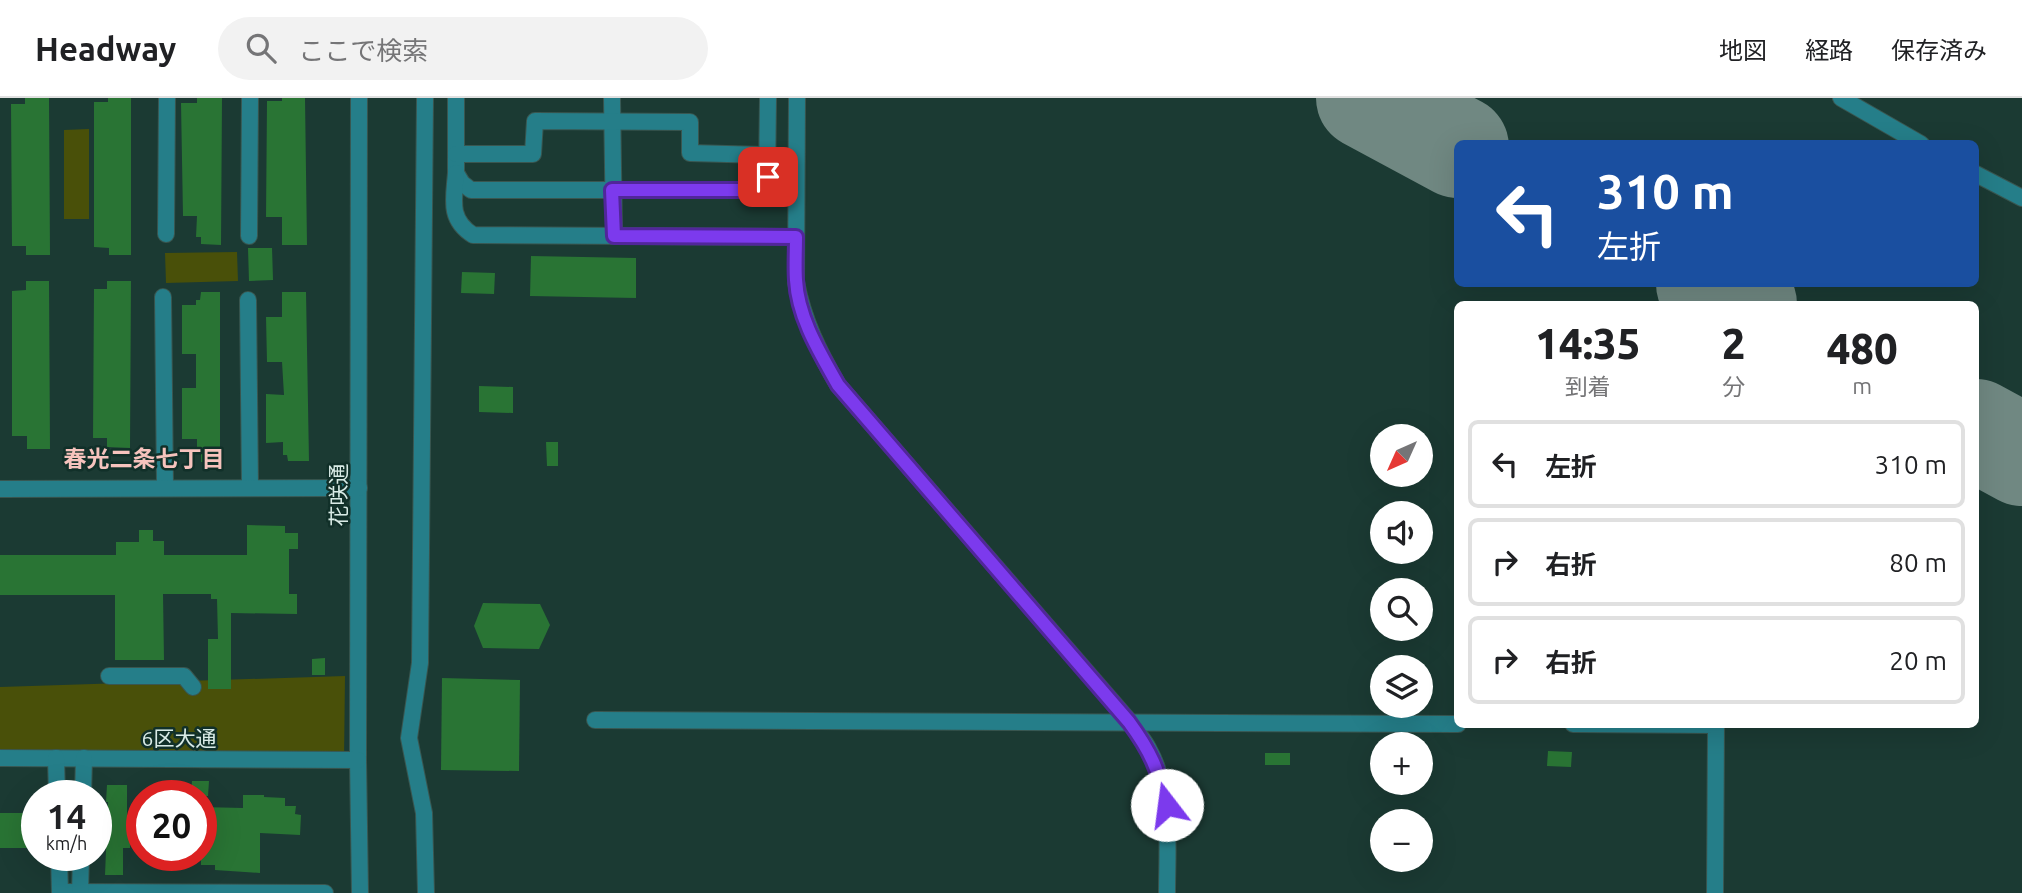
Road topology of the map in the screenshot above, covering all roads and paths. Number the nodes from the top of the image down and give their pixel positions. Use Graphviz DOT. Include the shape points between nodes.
graph roads {
  1 [pos="167,98"];
  2 [pos="250,98"];
  3 [pos="359,98"];
  4 [pos="425,98"];
  5 [pos="456,98"];
  6 [pos="612,98"];
  7 [pos="768,98"];
  8 [pos="797,98"];
  9 [pos="1841,98"];
  10 [pos="612,121"];
  11 [pos="1914,140"];
  12 [pos="456,154"];
  13 [pos="768,155"];
  14 [pos="456,173"];
  15 [pos="1979,176"];
  16 [pos="612,190"];
  17 [pos="2022,198"];
  18 [pos="166,234"];
  19 [pos="249,236"];
  20 [pos="614,236"];
  21 [pos="796,237"];
  22 [pos="163,297"];
  23 [pos="248,300"];
  24 [pos="0,488"];
  25 [pos="165,488"];
  26 [pos="250,488"];
  27 [pos="359,488"];
  28 [pos="108,676"];
  29 [pos="193,687"];
  30 [pos="595,720"];
  31 [pos="1129,722"];
  32 [pos="1454,724"];
  33 [pos="1716,728"];
  34 [pos="0,758"];
  35 [pos="56,758"];
  36 [pos="84,758"];
  37 [pos="358,760"];
  38 [pos="57,780"];
  39 [pos="83,780"];
  40 [pos="59,871"];
  41 [pos="81,871"];
  42 [pos="80,892"];
  43 [pos="214,892"];
  44 [pos="60,893"];
  45 [pos="325,893"];
  46 [pos="360,893"];
  47 [pos="426,893"];
  48 [pos="1167,893"];
  49 [pos="1714,893"];
  1 -- 18 [label="street"];
  2 -- 19 [label="street"];
  3 -- 27 [label="street, 花咲通"];
  4 -- 47 [label="street" via="420,663 408,738 424,813"];
  5 -- 12 [label="street"];
  6 -- 10 [label="street"];
  7 -- 13 [label="street"];
  8 -- 21 [label="street"];
  9 -- 11 [label="street"];
  10 -- 12 [label="street" via="535,121 533,154"];
  10 -- 13 [label="street" via="690,122 690,153"];
  10 -- 16 [label="street"];
  12 -- 14 [label="street"];
  13 -- 16 [label="street" via="768,177 751,190"];
  14 -- 16 [label="street" via="471,190"];
  14 -- 20 [label="street" via="454,207 460,226 472,235"];
  15 -- 17 [label="street"];
  16 -- 20 [label="street"];
  20 -- 21 [label="street"];
  21 -- 31 [label="street" via="800,305 838,385"];
  22 -- 25 [label="street"];
  23 -- 26 [label="street"];
  24 -- 25 [label="street"];
  25 -- 26 [label="street"];
  26 -- 27 [label="street"];
  27 -- 37 [label="street, 花咲通"];
  28 -- 29 [label="street" via="184,676"];
  30 -- 31 [label="street"];
  31 -- 32 [label="street"];
  31 -- 48 [label="street" via="1148,748 1167,805"];
  33 -- 49 [label="street"];
  34 -- 35 [label="street, 6区大通"];
  35 -- 36 [label="street, 6区大通"];
  35 -- 38 [label="street"];
  36 -- 37 [label="street, 6区大通"];
  36 -- 39 [label="street"];
  37 -- 46 [label="street, 花咲通"];
  40 -- 44 [label="street"];
  41 -- 42 [label="street"];
  42 -- 43 [label="street"];
  42 -- 44 [label="street"];
  43 -- 45 [label="street"];
}
